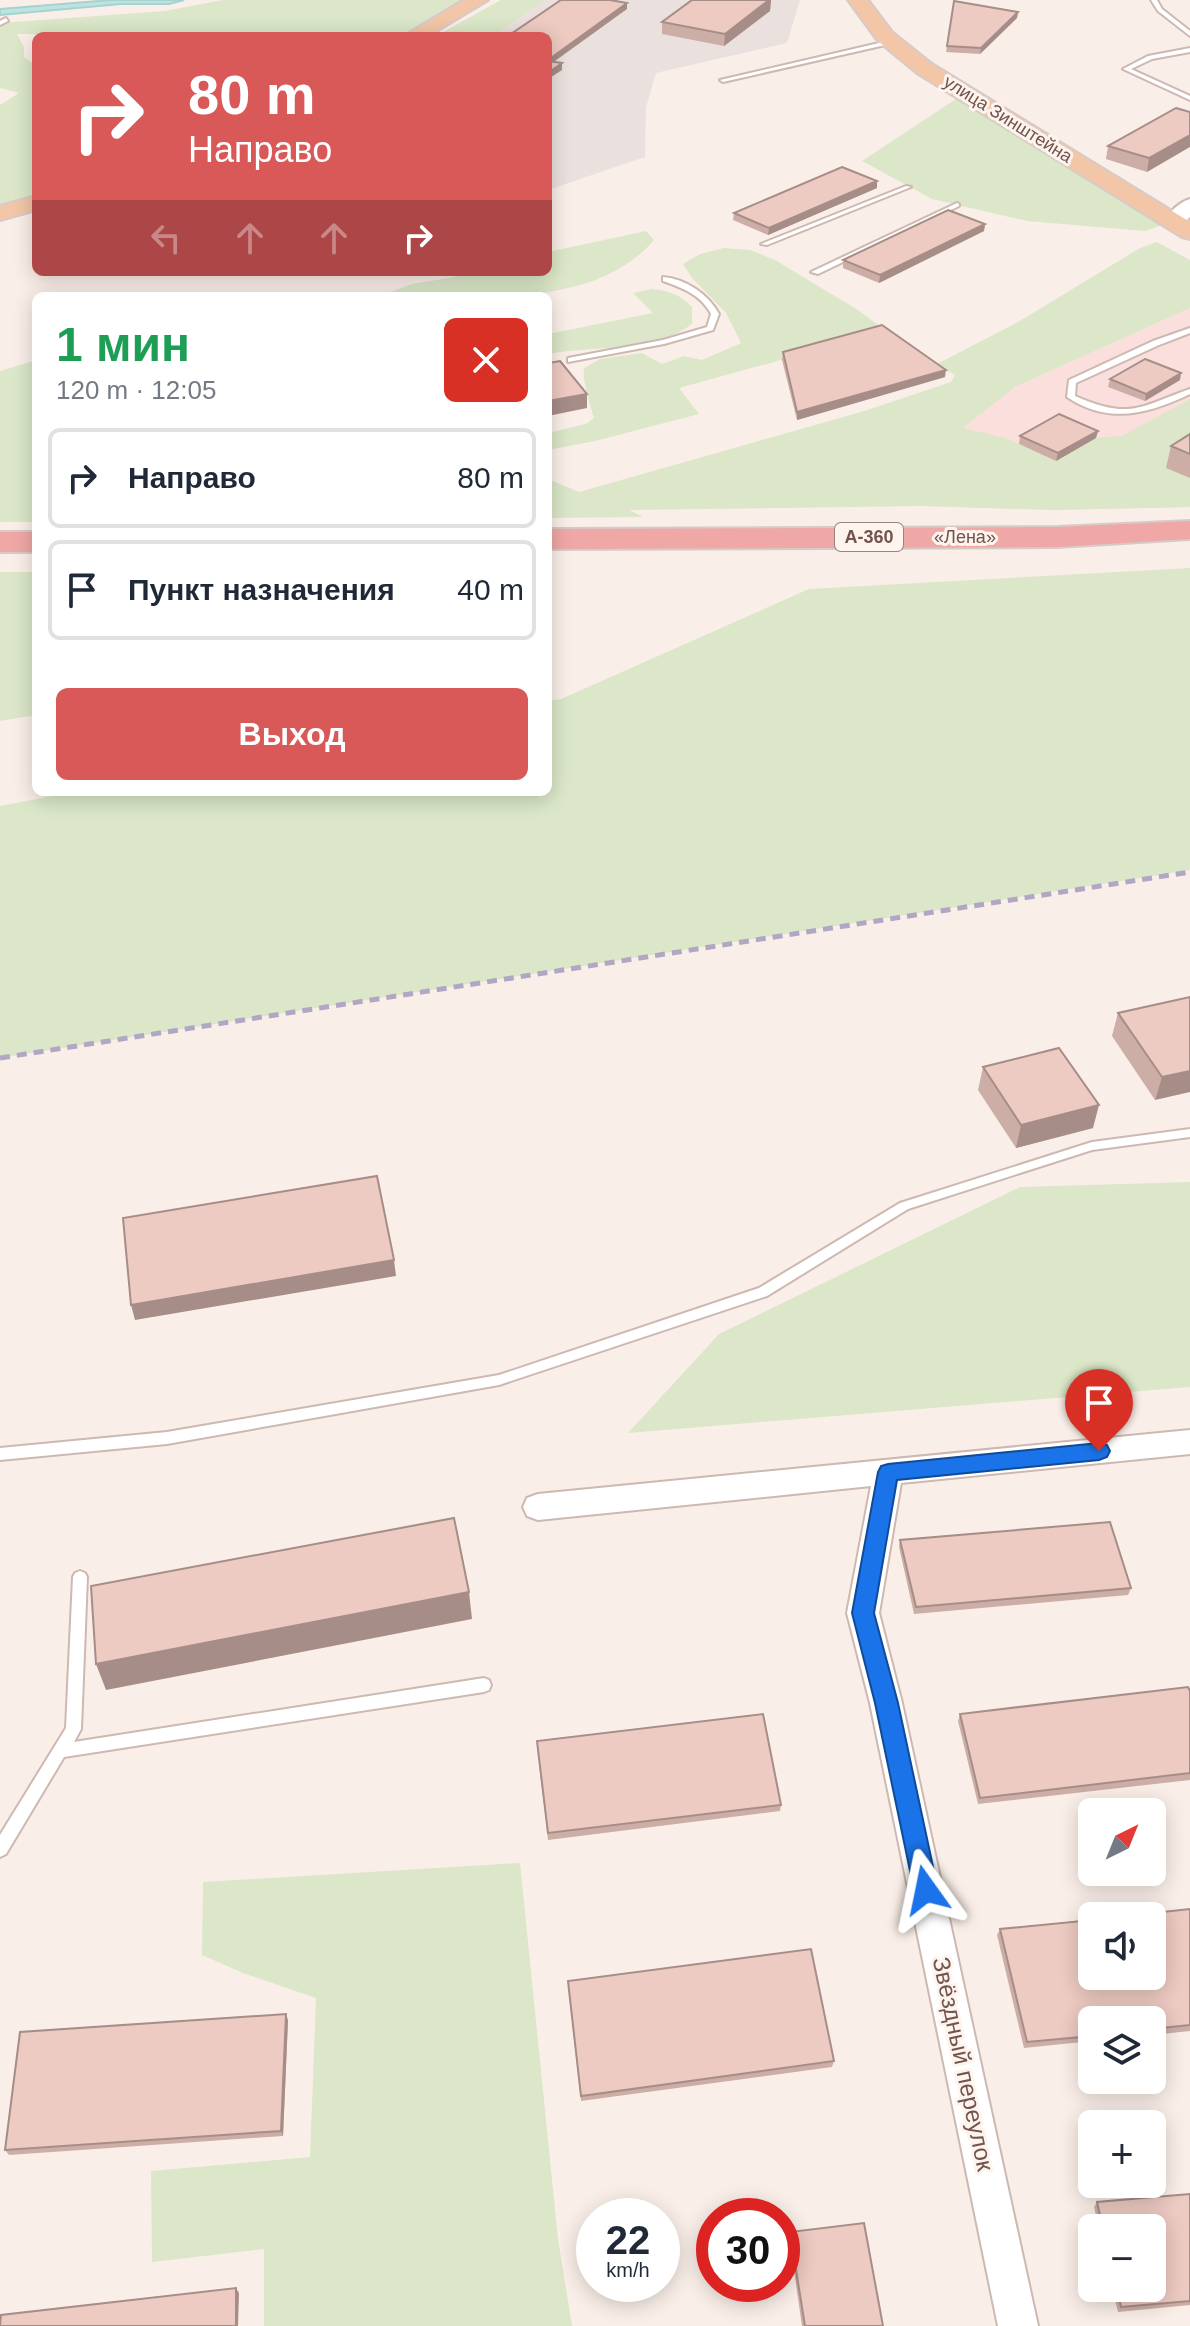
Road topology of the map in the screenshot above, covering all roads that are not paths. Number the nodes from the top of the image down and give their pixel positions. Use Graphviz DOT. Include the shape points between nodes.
graph roads {
  1 [pos="478,0"];
  2 [pos="858,0"];
  3 [pos="1154,0"];
  4 [pos="421,32"];
  5 [pos="1190,34"];
  6 [pos="892,42"];
  7 [pos="1190,50"];
  8 [pos="723,80"];
  9 [pos="1190,99"];
  10 [pos="1178,107"];
  11 [pos="908,187"];
  12 [pos="32,204"];
  13 [pos="957,205"];
  14 [pos="0,213"];
  15 [pos="1185,219"];
  16 [pos="765,244"];
  17 [pos="815,272"];
  18 [pos="666,279"];
  19 [pos="1190,330"];
  20 [pos="571,360"];
  21 [pos="1190,391"];
  22 [pos="1190,530"];
  23 [pos="552,539"];
  24 [pos="0,542"];
  25 [pos="32,542"];
  26 [pos="1190,1133"];
  27 [pos="1190,1442"];
  28 [pos="0,1454"];
  29 [pos="888,1472"];
  30 [pos="538,1507"];
  31 [pos="80,1577"];
  32 [pos="484,1685"];
  33 [pos="60,1751"];
  34 [pos="0,1849"];
  35 [pos="1018,2326"];
  1 -- 4 [label="main road"];
  2 -- 6 [label="main road, улица Зинштейна"];
  3 -- 5 [label="lane"];
  6 -- 8 [label="lane"];
  6 -- 15 [label="main road, улица Зинштейна" via="943,80"];
  7 -- 9 [label="lane" via="1150,57 1126,69"];
  9 -- 10 [label="lane"];
  11 -- 16 [label="lane"];
  12 -- 14 [label="main road"];
  13 -- 17 [label="lane"];
  18 -- 20 [label="lane" via="692,289 711,305 715,314 710,328"];
  19 -- 21 [label="lane" via="1072,382 1071,397 1118,414 1146,411"];
  22 -- 23 [label="highway, «Лена» / А-360" via="1057,537"];
  24 -- 25 [label="highway"];
  26 -- 28 [label="lane" via="1092,1146 904,1206 763,1292 499,1380 167,1438"];
  27 -- 29 [label="street"];
  29 -- 30 [label="street"];
  29 -- 35 [label="street, Звёздный переулок" via="863,1613"];
  31 -- 33 [label="lane" via="73,1729"];
  32 -- 33 [label="lane"];
  33 -- 34 [label="lane"];
}
